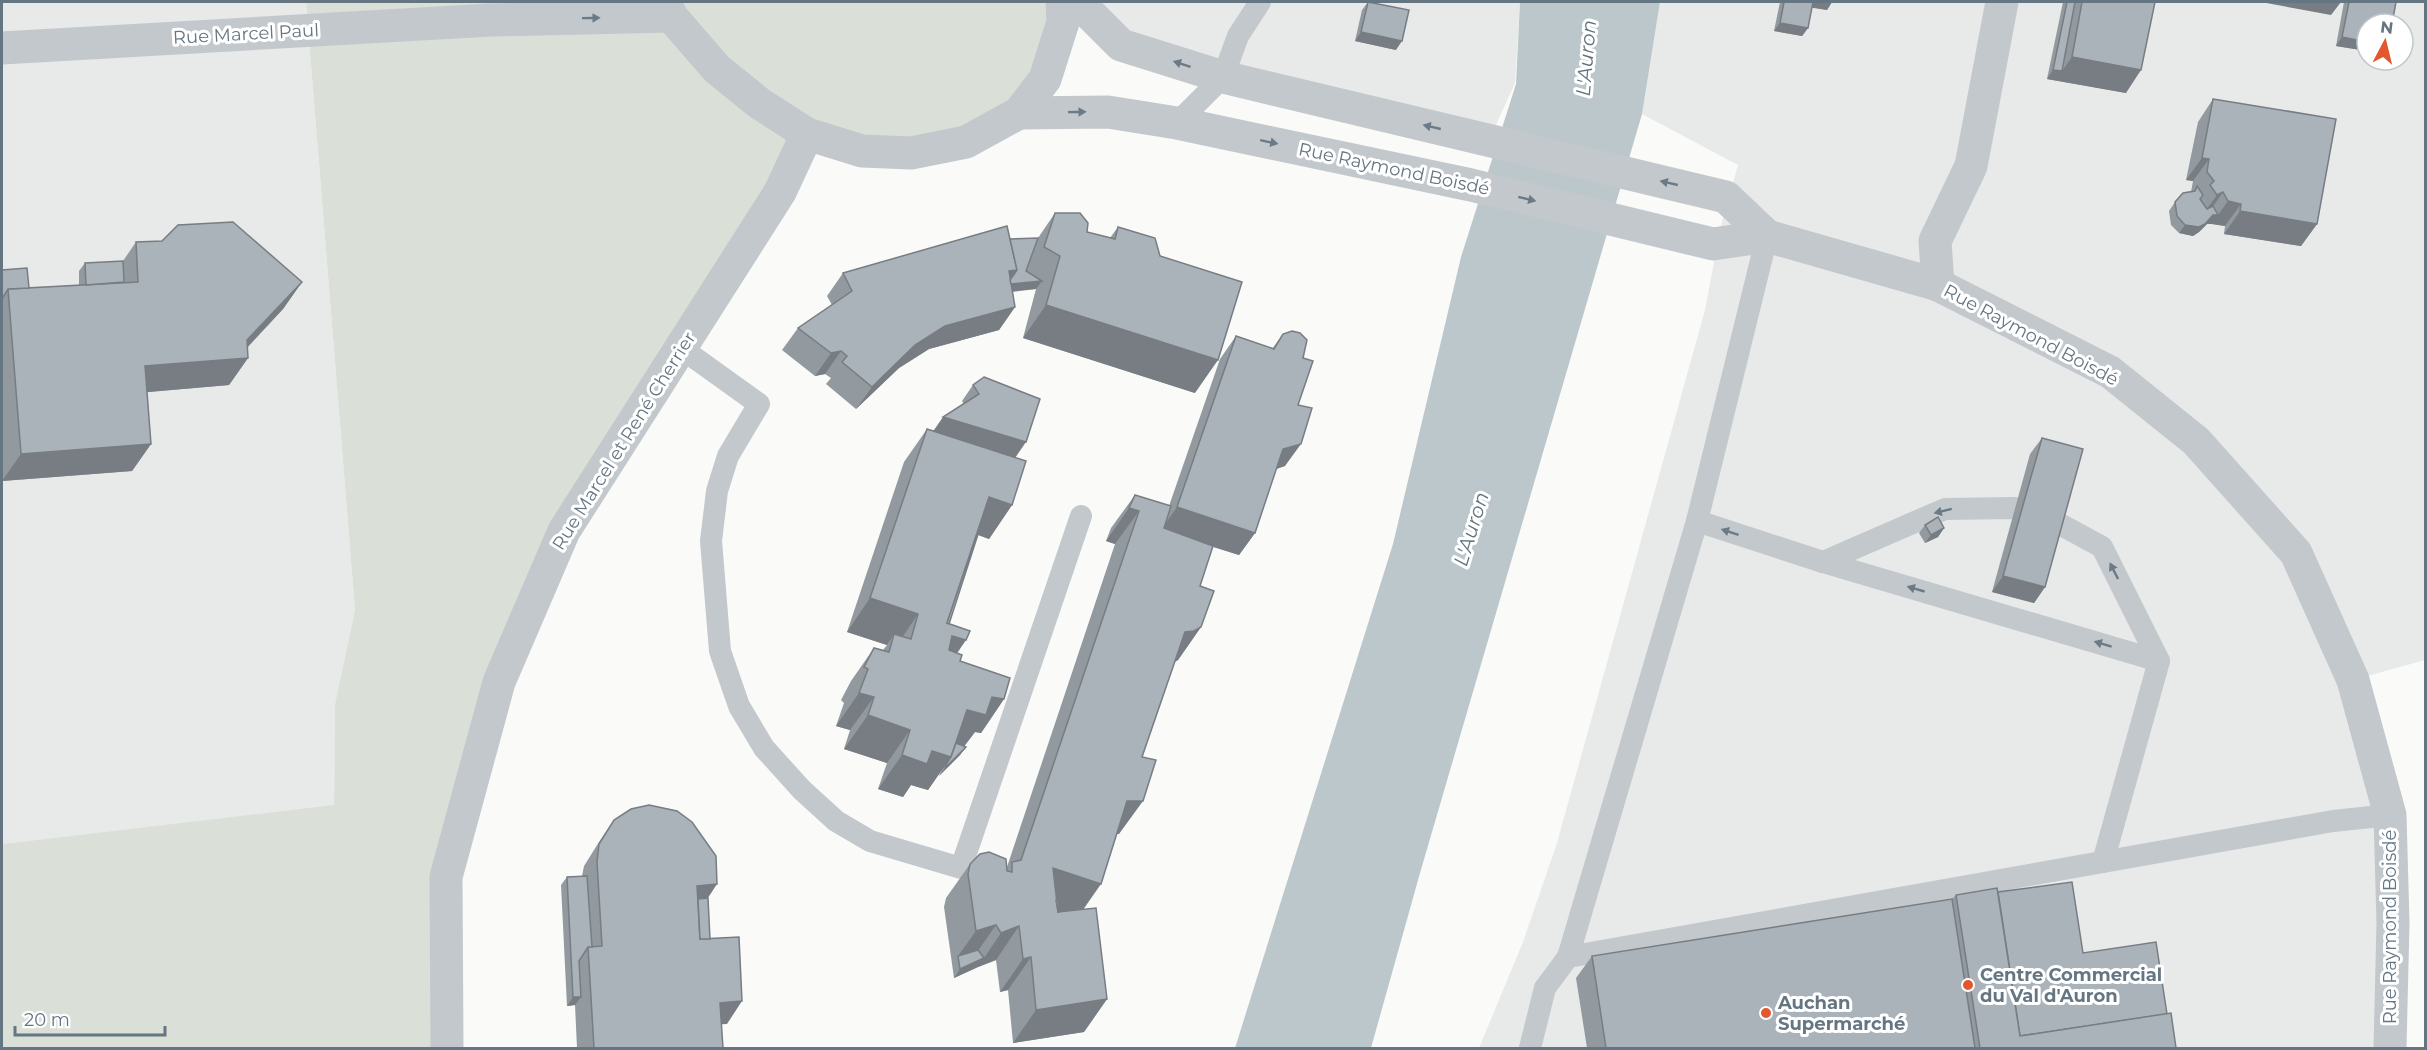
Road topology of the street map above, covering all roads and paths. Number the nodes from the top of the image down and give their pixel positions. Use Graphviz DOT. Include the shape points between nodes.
graph roads {
  1 [pos="562,2"];
  2 [pos="1062,2"];
  3 [pos="1078,2"];
  4 [pos="1260,2"];
  5 [pos="2002,2"];
  6 [pos="668,9"];
  7 [pos="491,20"];
  8 [pos="2,48"];
  9 [pos="1222,77"];
  10 [pos="1018,113"];
  11 [pos="1177,123"];
  12 [pos="807,134"];
  13 [pos="1767,236"];
  14 [pos="1938,285"];
  15 [pos="681,348"];
  16 [pos="1081,516"];
  17 [pos="1697,521"];
  18 [pos="1823,562"];
  19 [pos="2159,661"];
  20 [pos="2390,815"];
  21 [pos="2103,862"];
  22 [pos="1568,957"];
  23 [pos="447,1048"];
  24 [pos="1530,1048"];
  25 [pos="2390,1048"];
  1 -- 7 [label="street, Rue Marcel Paul"];
  2 -- 10 [label="street" via="1063,22 1045,79"];
  9 -- 3 [label="street, Rue Raymond Boisdé, one-way" via="1121,45"];
  4 -- 9 [label="lane" via="1238,36"];
  5 -- 14 [label="street" via="1971,166 1935,241"];
  7 -- 6 [label="street, Rue Marcel Paul, one-way"];
  6 -- 12 [label="street" via="717,69"];
  7 -- 8 [label="street, Rue Marcel Paul"];
  9 -- 11 [label="lane"];
  13 -- 9 [label="street, Rue Raymond Boisdé, one-way" via="1726,197"];
  10 -- 11 [label="street, Rue Raymond Boisdé, one-way" via="1108,112"];
  10 -- 12 [label="street" via="966,142 911,153 862,151"];
  11 -- 13 [label="street, Rue Raymond Boisdé, one-way" via="1471,185 1713,244"];
  12 -- 15 [label="street, Rue Marcel et René Cherrier" via="780,192"];
  13 -- 14 [label="street, Rue Raymond Boisdé"];
  13 -- 17 [label="lane"];
  14 -- 20 [label="street, Rue Raymond Boisdé" via="2110,372 2196,441 2296,553 2352,680"];
  15 -- 16 [label="lane" via="759,404 728,456 717,491 711,541 720,651 740,706 764,748 802,790 836,821 870,840 961,868"];
  15 -- 23 [label="street, Rue Marcel et René Cherrier" via="564,531 499,682 446,877"];
  18 -- 17 [label="lane, one-way"];
  17 -- 22 [label="lane"];
  19 -- 18 [label="lane, one-way"];
  19 -- 18 [label="lane, one-way" via="2102,548 2056,522 2015,508 1945,509"];
  19 -- 21 [label="lane"];
  20 -- 21 [label="lane" via="2333,821"];
  20 -- 25 [label="street, Rue Raymond Boisdé"];
  21 -- 22 [label="lane"];
  22 -- 24 [label="lane" via="1545,988"];
}
